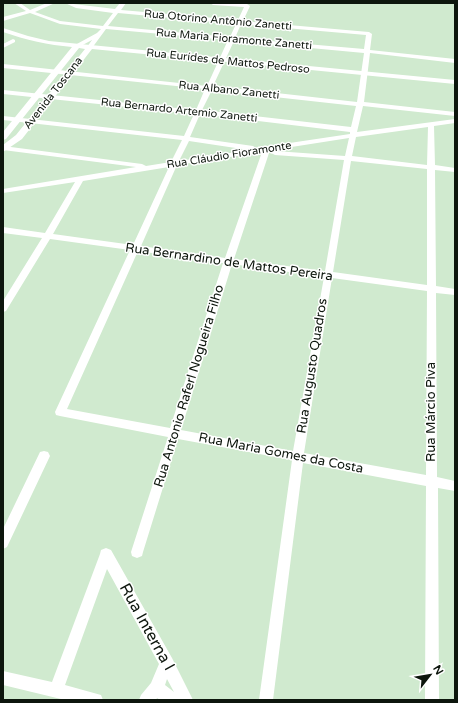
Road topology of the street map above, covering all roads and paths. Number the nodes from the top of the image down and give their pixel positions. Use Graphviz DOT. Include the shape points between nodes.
graph roads {
  1 [pos="17,3"];
  2 [pos="52,3"];
  3 [pos="68,3"];
  4 [pos="123,3"];
  5 [pos="214,3"];
  6 [pos="117,11"];
  7 [pos="29,12"];
  8 [pos="3,19"];
  9 [pos="240,22"];
  10 [pos="104,28"];
  11 [pos="3,30"];
  12 [pos="100,34"];
  13 [pos="369,34"];
  14 [pos="3,37"];
  15 [pos="232,39"];
  16 [pos="13,41"];
  17 [pos="3,46"];
  18 [pos="75,49"];
  19 [pos="87,50"];
  20 [pos="366,51"];
  21 [pos="455,61"];
  22 [pos="221,64"];
  23 [pos="3,66"];
  24 [pos="56,72"];
  25 [pos="68,74"];
  26 [pos="363,76"];
  27 [pos="455,82"];
  28 [pos="209,88"];
  29 [pos="455,88"];
  30 [pos="3,92"];
  31 [pos="37,96"];
  32 [pos="50,97"];
  33 [pos="360,104"];
  34 [pos="198,112"];
  35 [pos="455,114"];
  36 [pos="3,118"];
  37 [pos="17,120"];
  38 [pos="455,121"];
  39 [pos="30,122"];
  40 [pos="431,125"];
  41 [pos="354,132"];
  42 [pos="3,137"];
  43 [pos="186,138"];
  44 [pos="4,148"];
  45 [pos="264,151"];
  46 [pos="348,158"];
  47 [pos="173,164"];
  48 [pos="430,167"];
  49 [pos="150,168"];
  50 [pos="455,170"];
  51 [pos="80,179"];
  52 [pos="3,191"];
  53 [pos="3,230"];
  54 [pos="47,237"];
  55 [pos="134,249"];
  56 [pos="228,262"];
  57 [pos="327,275"];
  58 [pos="431,289"];
  59 [pos="455,292"];
  60 [pos="3,309"];
  61 [pos="174,433"];
  62 [pos="44,456"];
  63 [pos="298,456"];
  64 [pos="432,481"];
  65 [pos="455,486"];
  66 [pos="3,543"];
  67 [pos="137,552"];
  68 [pos="168,663"];
  69 [pos="3,678"];
  70 [pos="156,688"];
  71 [pos="56,691"];
  72 [pos="96,700"];
  73 [pos="146,700"];
  74 [pos="173,700"];
  75 [pos="186,700"];
  76 [pos="266,700"];
  77 [pos="432,700"];
  1 -- 7 [label="street, Rua Maria Fioramonte Zanetti"];
  2 -- 7 [label="street"];
  3 -- 6 [label="street, Rua Otorino Antônio Zanetti" via="82,8"];
  4 -- 6 [label="street, Avenida Toscana"];
  5 -- 9 [label="street" via="248,6"];
  6 -- 9 [label="street, Rua Otorino Antônio Zanetti"];
  6 -- 10 [label="street, Avenida Toscana"];
  7 -- 8 [label="street"];
  7 -- 10 [label="street, Rua Maria Fioramonte Zanetti" via="62,23"];
  9 -- 13 [label="street, Rua Otorino Antônio Zanetti"];
  9 -- 15 [label="street"];
  10 -- 12 [label="street, Avenida Toscana"];
  10 -- 15 [label="street, Rua Maria Fioramonte Zanetti"];
  11 -- 18 [label="street, Rua Eurídes de Mattos Pedroso"];
  12 -- 18 [label="street, Avenida Toscana"];
  12 -- 19 [label="street, Avenida Toscana"];
  13 -- 20 [label="street, Rua Augusto Quadros"];
  14 -- 16 [label="street, Rua Eurídes de Mattos Pedroso"];
  15 -- 20 [label="street, Rua Maria Fioramonte Zanetti"];
  15 -- 22 [label="street"];
  16 -- 17 [label="street"];
  16 -- 18 [label="street, Rua Eurídes de Mattos Pedroso" via="31,46"];
  18 -- 19 [label="street, Rua Eurídes de Mattos Pedroso"];
  18 -- 24 [label="street, Avenida Toscana"];
  19 -- 22 [label="street, Rua Eurídes de Mattos Pedroso"];
  19 -- 25 [label="street, Avenida Toscana"];
  20 -- 21 [label="street, Rua Maria Fioramonte Zanetti"];
  20 -- 26 [label="street, Rua Augusto Quadros"];
  22 -- 26 [label="street, Rua Eurídes de Mattos Pedroso"];
  22 -- 28 [label="street"];
  23 -- 24 [label="street, Rua Albano Zanetti"];
  24 -- 25 [label="street, Rua Albano Zanetti"];
  24 -- 31 [label="street, Avenida Toscana"];
  25 -- 28 [label="street, Rua Albano Zanetti"];
  25 -- 32 [label="street, Avenida Toscana"];
  26 -- 27 [label="street, Rua Eurídes de Mattos Pedroso"];
  26 -- 29 [label="street, Rua Eurídes de Mattos Pedroso"];
  26 -- 33 [label="street, Rua Augusto Quadros"];
  28 -- 33 [label="street, Rua Albano Zanetti"];
  28 -- 34 [label="street"];
  30 -- 31 [label="street, Rua Bernardo Artemio Zanetti"];
  31 -- 32 [label="street, Rua Bernardo Artemio Zanetti"];
  31 -- 37 [label="street, Avenida Toscana"];
  32 -- 34 [label="street, Rua Bernardo Artemio Zanetti"];
  32 -- 39 [label="street, Avenida Toscana"];
  33 -- 35 [label="street, Rua Albano Zanetti"];
  33 -- 41 [label="street, Rua Augusto Quadros"];
  34 -- 41 [label="street, Rua Bernardo Artemio Zanetti"];
  34 -- 43 [label="street"];
  36 -- 37 [label="street"];
  37 -- 39 [label="street"];
  37 -- 42 [label="street, Avenida Toscana"];
  38 -- 40 [label="street, Rua Cláudio Fioramonte"];
  39 -- 43 [label="street"];
  39 -- 44 [label="street, Avenida Toscana" via="19,136"];
  40 -- 41 [label="street, Rua Cláudio Fioramonte"];
  40 -- 48 [label="street, Rua Márcio Piva"];
  41 -- 45 [label="street, Rua Cláudio Fioramonte"];
  41 -- 46 [label="street, Rua Augusto Quadros"];
  43 -- 45 [label="street"];
  43 -- 47 [label="street"];
  44 -- 49 [label="street"];
  45 -- 46 [label="street"];
  45 -- 47 [label="street, Rua Cláudio Fioramonte"];
  45 -- 56 [label="street, Rua Antonio Raferl Nogueira Filho"];
  46 -- 48 [label="street"];
  46 -- 57 [label="street, Rua Augusto Quadros"];
  47 -- 49 [label="street, Rua Cláudio Fioramonte"];
  47 -- 55 [label="street"];
  48 -- 50 [label="street"];
  48 -- 58 [label="street, Rua Márcio Piva"];
  49 -- 51 [label="street, Rua Cláudio Fioramonte"];
  51 -- 52 [label="street, Rua Cláudio Fioramonte"];
  51 -- 54 [label="street"];
  53 -- 54 [label="street, Rua Bernardino de Mattos Pereira"];
  54 -- 55 [label="street, Rua Bernardino de Mattos Pereira"];
  54 -- 60 [label="street"];
  55 -- 56 [label="street, Rua Bernardino de Mattos Pereira"];
  55 -- 61 [label="street, Rua Maria Gomes da Costa" via="60,412"];
  56 -- 57 [label="street, Rua Bernardino de Mattos Pereira"];
  56 -- 61 [label="street, Rua Antonio Raferl Nogueira Filho"];
  57 -- 58 [label="street, Rua Bernardino de Mattos Pereira"];
  57 -- 63 [label="street, Rua Augusto Quadros"];
  58 -- 59 [label="street, Rua Bernardino de Mattos Pereira"];
  58 -- 64 [label="street, Rua Márcio Piva"];
  61 -- 63 [label="street, Rua Maria Gomes da Costa"];
  61 -- 67 [label="street, Rua Antonio Raferl Nogueira Filho"];
  62 -- 66 [label="street"];
  63 -- 64 [label="street, Rua Maria Gomes da Costa"];
  63 -- 76 [label="street, Rua Augusto Quadros"];
  64 -- 65 [label="street, Rua Maria Gomes da Costa"];
  64 -- 77 [label="street, Rua Márcio Piva"];
  68 -- 70 [label="street"];
  68 -- 71 [label="street, Rua Interna I" via="106,554"];
  68 -- 75 [label="street, Rua Interna I"];
  69 -- 71 [label="street"];
  70 -- 73 [label="street"];
  70 -- 74 [label="street, Rua Interna I"];
  71 -- 72 [label="street"];
}
